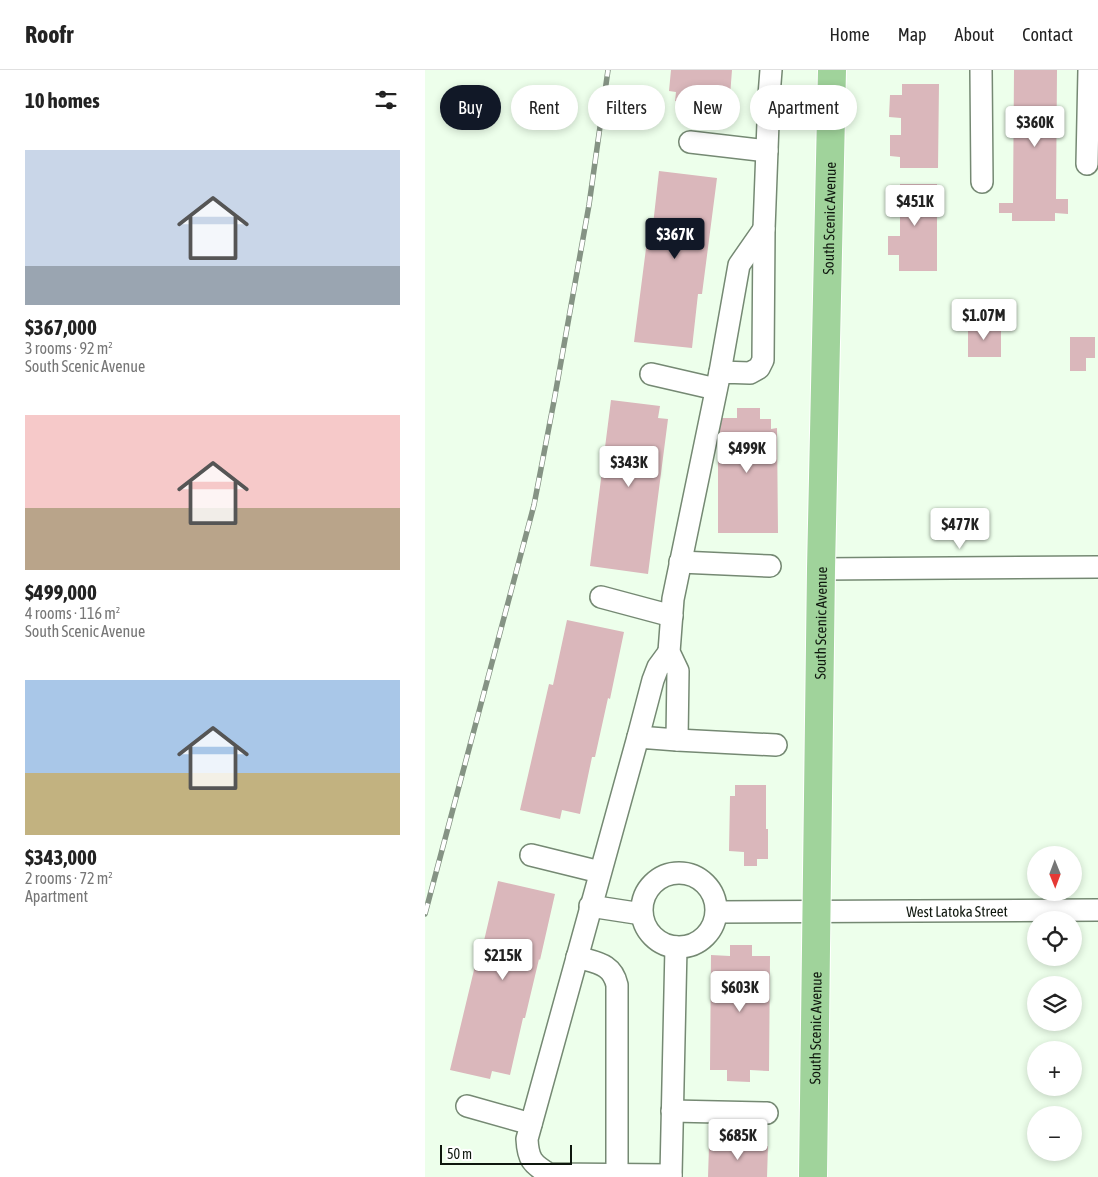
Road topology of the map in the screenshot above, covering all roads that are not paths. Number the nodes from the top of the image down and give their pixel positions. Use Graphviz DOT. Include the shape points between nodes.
graph roads {
  1 [pos="771,70"];
  2 [pos="832,70"];
  3 [pos="981,70"];
  4 [pos="1089,70"];
  5 [pos="690,142"];
  6 [pos="767,151"];
  7 [pos="1087,164"];
  8 [pos="982,182"];
  9 [pos="764,228"];
  10 [pos="651,374"];
  11 [pos="718,380"];
  12 [pos="681,562"];
  13 [pos="770,566"];
  14 [pos="1098,567"];
  15 [pos="821,569"];
  16 [pos="601,597"];
  17 [pos="672,616"];
  18 [pos="669,652"];
  19 [pos="637,737"];
  20 [pos="677,740"];
  21 [pos="776,745"];
  22 [pos="531,855"];
  23 [pos="600,872"];
  24 [pos="591,906"];
  25 [pos="815,910"];
  26 [pos="1098,910"];
  27 [pos="717,912"];
  28 [pos="642,914"];
  29 [pos="676,947"];
  30 [pos="577,957"];
  31 [pos="467,1106"];
  32 [pos="672,1111"];
  33 [pos="767,1113"];
  34 [pos="531,1124"];
  35 [pos="617,1174"];
  36 [pos="671,1176"];
  37 [pos="813,1177"];
  1 -- 6 [label="street"];
  2 -- 15 [label="main road, South Scenic Avenue"];
  3 -- 8 [label="street"];
  4 -- 7 [label="street"];
  5 -- 6 [label="street"];
  6 -- 9 [label="street"];
  9 -- 11 [label="street" via="739,265"];
  9 -- 11 [label="street" via="763,360 759,368 751,372"];
  10 -- 11 [label="street"];
  11 -- 12 [label="street"];
  12 -- 13 [label="street"];
  12 -- 17 [label="street"];
  14 -- 15 [label="street"];
  15 -- 25 [label="main road, South Scenic Avenue"];
  16 -- 17 [label="street"];
  17 -- 18 [label="street"];
  18 -- 19 [label="street" via="653,680"];
  18 -- 20 [label="street" via="678,670"];
  19 -- 20 [label="street"];
  19 -- 23 [label="street"];
  20 -- 21 [label="street"];
  22 -- 23 [label="street"];
  23 -- 24 [label="street"];
  24 -- 28 [label="street"];
  24 -- 30 [label="street"];
  25 -- 26 [label="street, West Latoka Street"];
  25 -- 27 [label="street, West Latoka Street"];
  25 -- 37 [label="main road, South Scenic Avenue"];
  27 -- 28 [label="street" via="710,888 696,877 678,872 655,881 647,890"];
  27 -- 29 [label="street" via="708,934 699,942"];
  28 -- 29 [label="street" via="645,926 653,936 663,944"];
  29 -- 32 [label="street"];
  30 -- 34 [label="street"];
  30 -- 35 [label="street" via="604,965 615,976 617,985"];
  31 -- 34 [label="street"];
  32 -- 33 [label="street"];
  32 -- 36 [label="street"];
  34 -- 35 [label="street" via="527,1149 531,1160 549,1174"];
  35 -- 36 [label="street"];
}
